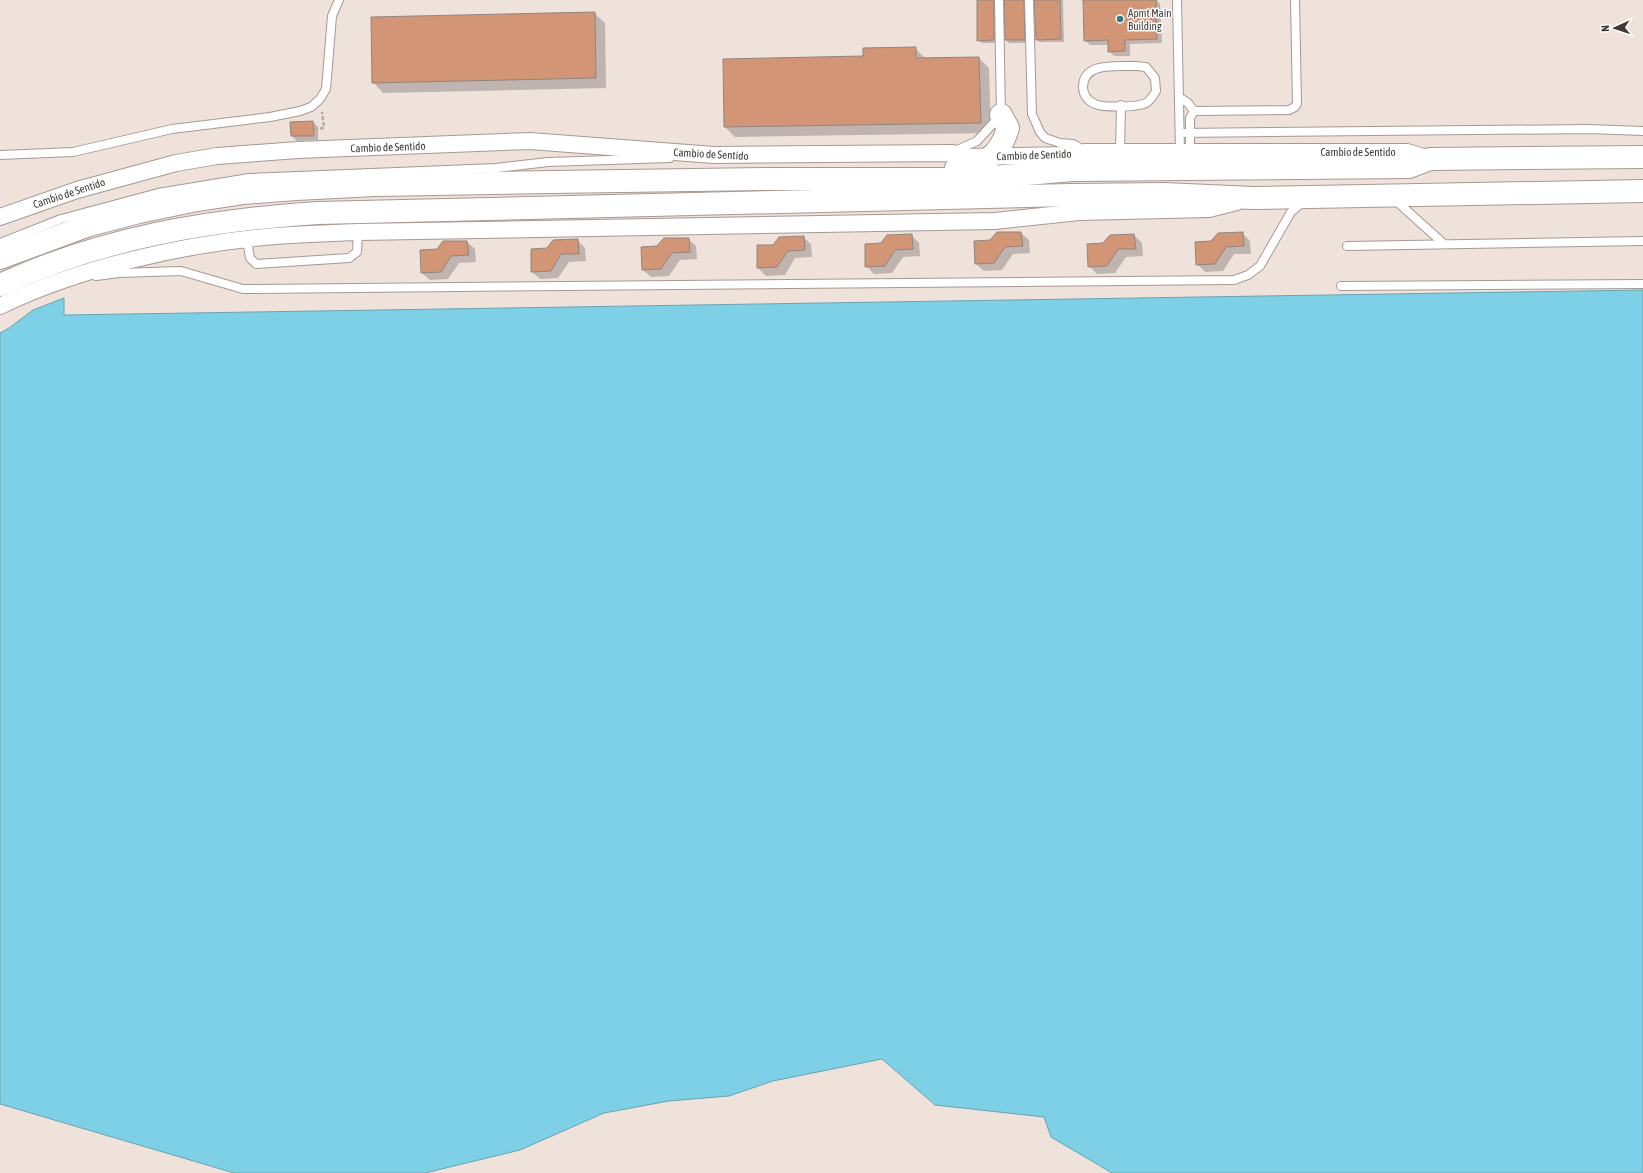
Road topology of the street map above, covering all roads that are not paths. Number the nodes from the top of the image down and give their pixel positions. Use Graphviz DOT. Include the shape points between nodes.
graph roads {
  1 [pos="339,0"];
  2 [pos="999,0"];
  3 [pos="1029,0"];
  4 [pos="1177,0"];
  5 [pos="1295,0"];
  6 [pos="1180,98"];
  7 [pos="1121,106"];
  8 [pos="1194,111"];
  9 [pos="1001,115"];
  10 [pos="1643,131"];
  11 [pos="1180,133"];
  12 [pos="1190,133"];
  13 [pos="1086,152"];
  14 [pos="1120,152"];
  15 [pos="1185,152"];
  16 [pos="953,153"];
  17 [pos="0,155"];
  18 [pos="714,156"];
  19 [pos="992,156"];
  20 [pos="1643,157"];
  21 [pos="1430,159"];
  22 [pos="829,180"];
  23 [pos="1643,191"];
  24 [pos="1390,195"];
  25 [pos="1328,196"];
  26 [pos="1253,198"];
  27 [pos="0,216"];
  28 [pos="358,232"];
  29 [pos="238,241"];
  30 [pos="1643,241"];
  31 [pos="0,243"];
  32 [pos="1444,244"];
  33 [pos="1347,246"];
  34 [pos="0,258"];
  35 [pos="59,282"];
  36 [pos="1643,284"];
  37 [pos="1341,286"];
  38 [pos="7,287"];
  39 [pos="0,306"];
  1 -- 17 [label="lane" via="332,16 326,89 311,107 270,117 172,128 73,152"];
  2 -- 9 [label="lane"];
  3 -- 13 [label="lane" via="1032,114 1045,138 1060,144 1073,144"];
  4 -- 6 [label="lane"];
  5 -- 8 [label="lane" via="1295,107 1290,110"];
  6 -- 8 [label="lane"];
  6 -- 11 [label="lane"];
  7 -- 7 [label="lane" via="1141,105 1153,98 1157,84 1152,72 1146,67 1136,66 1101,68 1089,72 1085,78 1083,91 1091,102 1103,106"];
  7 -- 14 [label="lane"];
  8 -- 12 [label="lane" via="1190,118"];
  9 -- 16 [label="lane" via="977,141"];
  9 -- 19 [label="main road" via="1008,128 1004,140"];
  10 -- 12 [label="lane" via="1589,129"];
  11 -- 12 [label="lane"];
  11 -- 15 [label="lane"];
  12 -- 15 [label="lane"];
  13 -- 14 [label="street, Cambio de Sentido"];
  13 -- 19 [label="street, Cambio de Sentido" via="1068,155"];
  14 -- 15 [label="street, Cambio de Sentido"];
  15 -- 21 [label="street, Cambio de Sentido" via="1407,152"];
  16 -- 18 [label="street, Cambio de Sentido"];
  16 -- 19 [label="street, Cambio de Sentido" via="965,157"];
  18 -- 27 [label="street, Cambio de Sentido" via="530,141 298,150 217,156 176,163 90,186"];
  18 -- 31 [label="lane" via="249,178 158,193 61,219"];
  19 -- 22 [label="main road" via="982,164 970,167 869,170"];
  20 -- 21 [label="main road"];
  21 -- 22 [label="main road" via="1409,167 1072,170 970,179"];
  22 -- 34 [label="main road" via="374,185 244,194 192,201 88,225"];
  23 -- 24 [label="main road"];
  24 -- 25 [label="main road"];
  24 -- 32 [label="lane"];
  25 -- 26 [label="main road"];
  25 -- 35 [label="lane" via="1302,203 1291,212 1260,266 1248,275 1234,280 243,289 182,271 119,273"];
  26 -- 28 [label="street" via="1209,209 1079,212 995,222"];
  26 -- 38 [label="main road" via="1164,194 1070,195 372,210 265,216 213,222 110,244 60,261"];
  28 -- 29 [label="street" via="276,236"];
  28 -- 29 [label="lane" via="357,252 349,258 256,264 250,258 246,244"];
  29 -- 35 [label="street" via="208,244 114,265"];
  30 -- 32 [label="lane"];
  32 -- 33 [label="lane"];
  35 -- 38 [label="lane"];
  35 -- 39 [label="street"];
  36 -- 37 [label="lane"];
}
